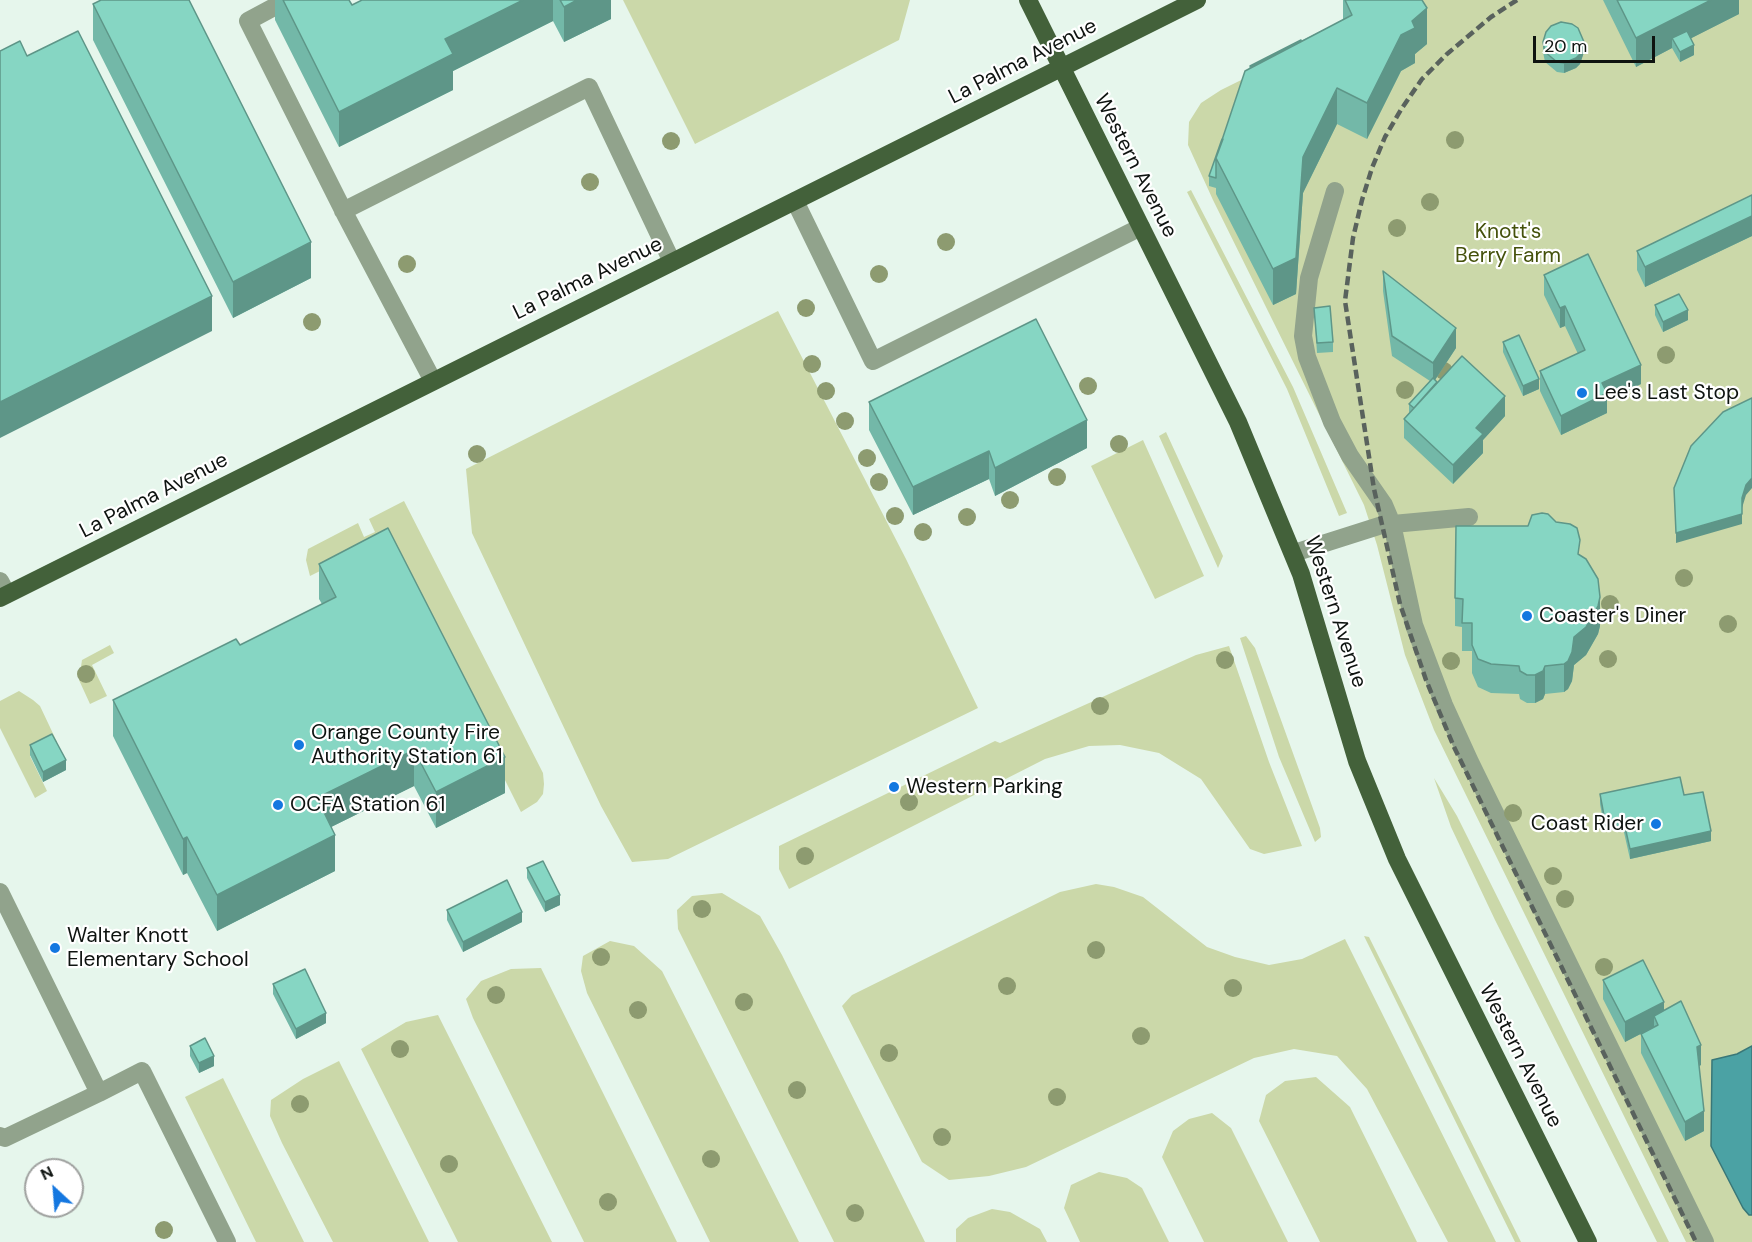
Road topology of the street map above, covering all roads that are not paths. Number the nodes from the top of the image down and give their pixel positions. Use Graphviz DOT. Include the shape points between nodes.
graph roads {
  1 [pos="287,0"];
  2 [pos="1028,0"];
  3 [pos="1197,0"];
  4 [pos="1061,67"];
  5 [pos="1335,191"];
  6 [pos="795,201"];
  7 [pos="343,211"];
  8 [pos="1141,227"];
  9 [pos="672,262"];
  10 [pos="433,381"];
  11 [pos="1469,517"];
  12 [pos="1392,524"];
  13 [pos="1294,553"];
  14 [pos="2,591"];
  15 [pos="0,892"];
  16 [pos="99,1093"];
  17 [pos="0,1137"];
  18 [pos="227,1242"];
  19 [pos="1588,1242"];
  20 [pos="1705,1242"];
  1 -- 7 [label="lane" via="248,21"];
  2 -- 4 [label="main road, Western Avenue"];
  3 -- 4 [label="main road, La Palma Avenue"];
  4 -- 6 [label="main road, La Palma Avenue"];
  4 -- 8 [label="main road, Western Avenue"];
  5 -- 12 [label="lane" via="1310,278 1303,336 1332,422"];
  6 -- 8 [label="lane" via="873,361"];
  6 -- 9 [label="main road, La Palma Avenue"];
  7 -- 9 [label="lane" via="589,87"];
  7 -- 10 [label="lane"];
  8 -- 13 [label="main road, Western Avenue" via="1238,422"];
  9 -- 10 [label="main road, La Palma Avenue"];
  10 -- 14 [label="main road, La Palma Avenue"];
  11 -- 12 [label="lane"];
  12 -- 13 [label="lane"];
  12 -- 20 [label="lane" via="1414,625 1444,705"];
  13 -- 19 [label="main road, Western Avenue" via="1357,761 1397,860"];
  15 -- 16 [label="lane"];
  16 -- 17 [label="lane"];
  16 -- 18 [label="lane" via="142,1071"];
}
